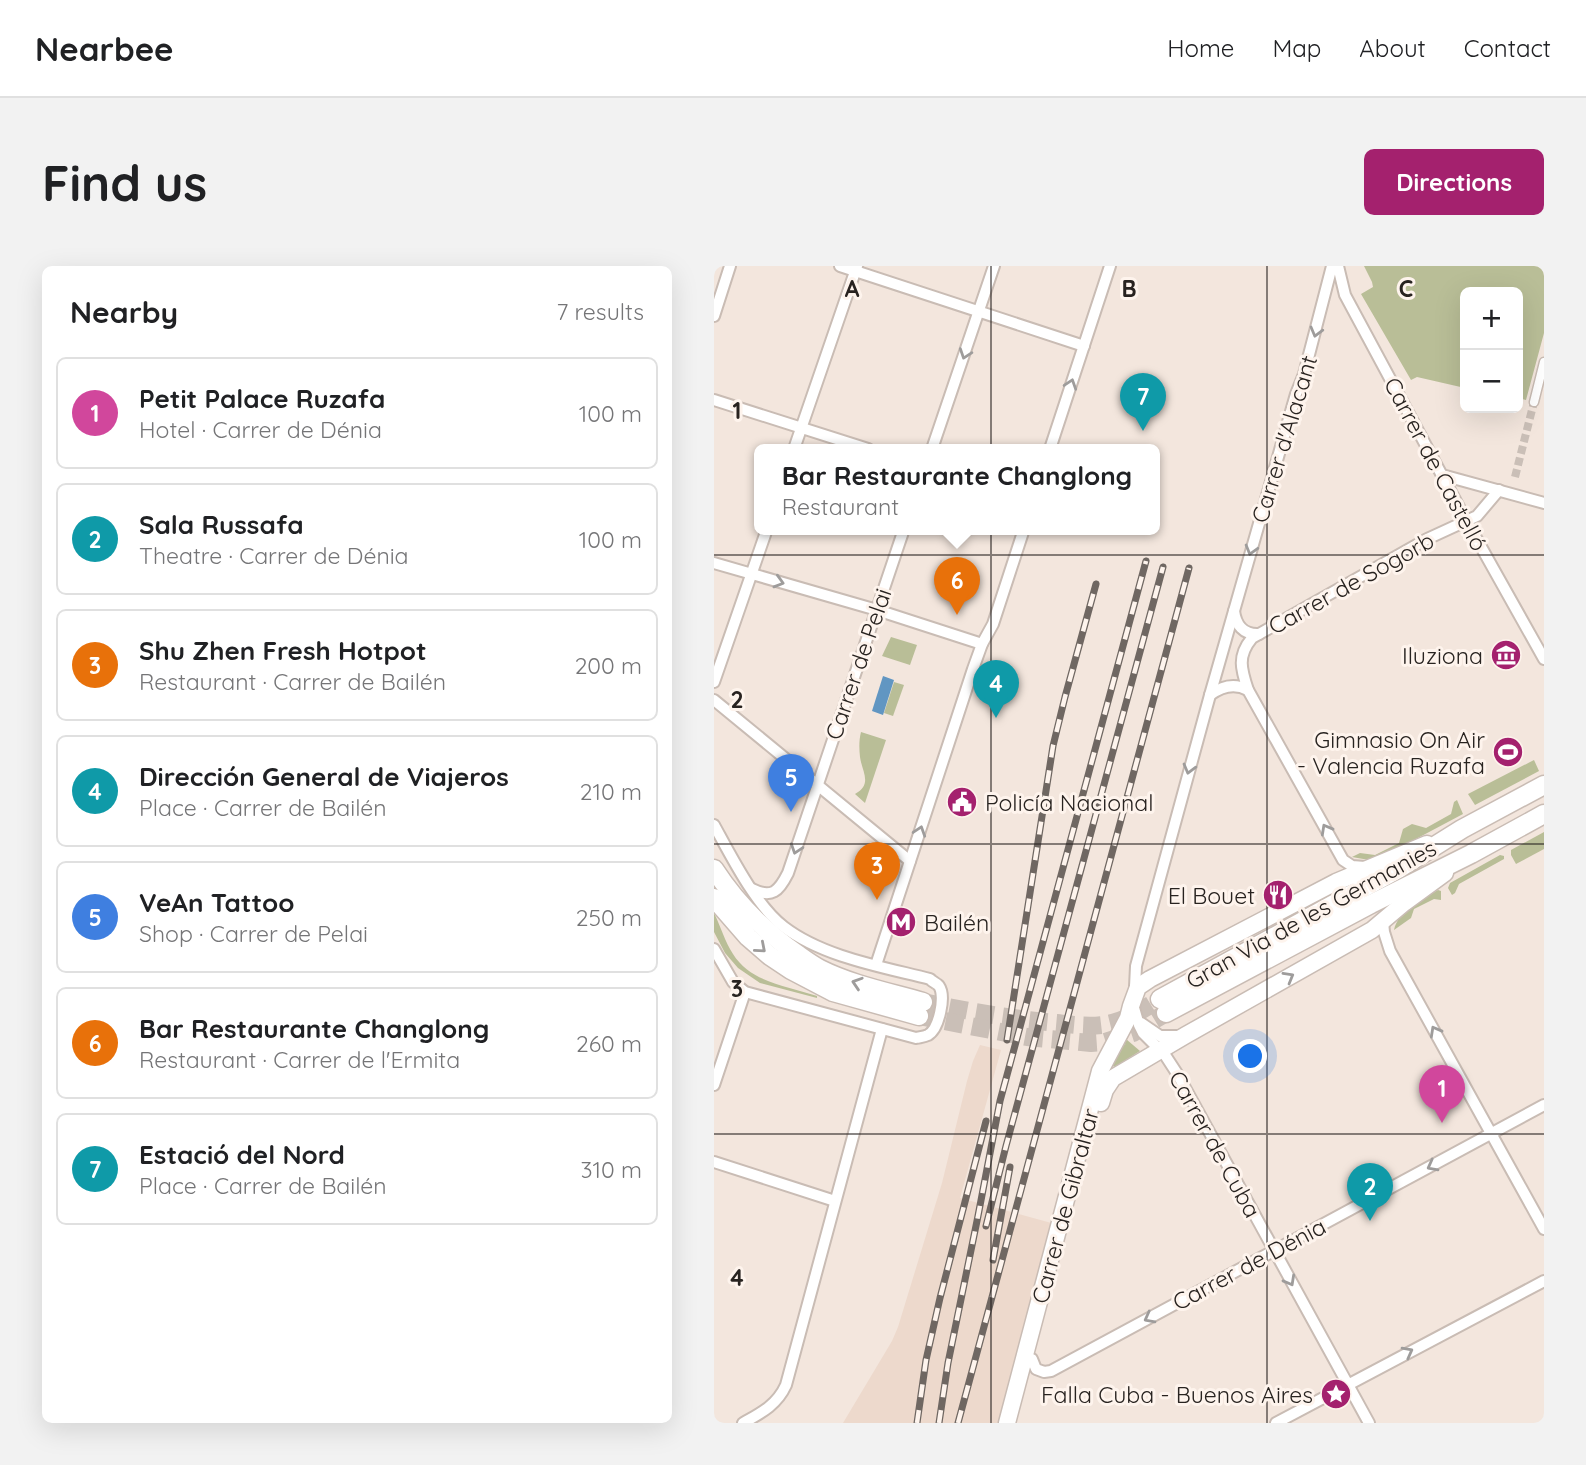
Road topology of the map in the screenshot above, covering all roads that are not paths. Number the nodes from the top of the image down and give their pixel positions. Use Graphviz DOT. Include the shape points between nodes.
graph roads {
  1 [pos="730,266"];
  2 [pos="840,266"];
  3 [pos="994,266"];
  4 [pos="1110,266"];
  5 [pos="1332,266"];
  6 [pos="1338,266"];
  7 [pos="857,269"];
  8 [pos="979,313"];
  9 [pos="714,316"];
  10 [pos="1084,346"];
  11 [pos="1544,362"];
  12 [pos="714,400"];
  13 [pos="1534,402"];
  14 [pos="801,428"];
  15 [pos="796,444"];
  16 [pos="852,444"];
  17 [pos="934,444"];
  18 [pos="1052,444"];
  19 [pos="1442,475"];
  20 [pos="1499,490"];
  21 [pos="1544,503"];
  22 [pos="1466,520"];
  23 [pos="765,535"];
  24 [pos="902,535"];
  25 [pos="1022,535"];
  26 [pos="714,563"];
  27 [pos="752,574"];
  28 [pos="877,610"];
  29 [pos="1234,611"];
  30 [pos="1260,634"];
  31 [pos="982,644"];
  32 [pos="1544,659"];
  33 [pos="714,682"];
  34 [pos="1248,690"];
  35 [pos="1210,695"];
  36 [pos="714,700"];
  37 [pos="817,784"];
  38 [pos="1544,785"];
  39 [pos="1544,814"];
  40 [pos="714,825"];
  41 [pos="1462,829"];
  42 [pos="1471,854"];
  43 [pos="910,861"];
  44 [pos="1373,866"];
  45 [pos="714,869"];
  46 [pos="751,889"];
  47 [pos="714,898"];
  48 [pos="1383,922"];
  49 [pos="714,949"];
  50 [pos="876,965"];
  51 [pos="746,992"];
  52 [pos="1135,995"];
  53 [pos="1136,1015"];
  54 [pos="881,1029"];
  55 [pos="1186,1035"];
  56 [pos="1161,1051"];
  57 [pos="714,1085"];
  58 [pos="1544,1105"];
  59 [pos="1492,1133"];
  60 [pos="714,1162"];
  61 [pos="835,1201"];
  62 [pos="1544,1228"];
  63 [pos="1274,1251"];
  64 [pos="1544,1280"];
  65 [pos="1032,1359"];
  66 [pos="1348,1384"];
  67 [pos="743,1423"];
  68 [pos="1007,1423"];
  69 [pos="1014,1423"];
  70 [pos="1276,1423"];
  71 [pos="1369,1423"];
  1 -- 9 [label="street"];
  2 -- 7 [label="street"];
  3 -- 8 [label="street"];
  4 -- 10 [label="street"];
  5 -- 29 [label="street, Carrer d'Alacant, one-way"];
  6 -- 19 [label="street, Carrer de Castelló" via="1345,295"];
  7 -- 8 [label="street"];
  7 -- 14 [label="street"];
  8 -- 10 [label="street"];
  8 -- 17 [label="street, one-way"];
  18 -- 10 [label="street, one-way"];
  11 -- 13 [label="street"];
  12 -- 14 [label="street"];
  14 -- 15 [label="street"];
  14 -- 16 [label="street"];
  19 -- 20 [label="street"];
  19 -- 22 [label="street, Carrer de Castelló"];
  20 -- 21 [label="street"];
  20 -- 22 [label="street, Carrer de Sogorb" via="1477,516"];
  22 -- 30 [label="street, Carrer de Sogorb"];
  22 -- 32 [label="street, Carrer de Castelló"];
  23 -- 27 [label="street"];
  24 -- 28 [label="street, Carrer de Pelai"];
  25 -- 31 [label="street"];
  26 -- 27 [label="street"];
  27 -- 28 [label="street, one-way"];
  27 -- 33 [label="street"];
  28 -- 31 [label="street"];
  28 -- 37 [label="street, Carrer de Pelai"];
  29 -- 30 [label="street" via="1241,629"];
  29 -- 35 [label="street, Carrer d'Alacant"];
  30 -- 34 [label="street, Carrer de Sogorb" via="1252,638 1242,657"];
  43 -- 31 [label="street, one-way"];
  34 -- 35 [label="street" via="1232,686"];
  44 -- 34 [label="street, one-way" via="1352,866 1343,860"];
  35 -- 52 [label="street, Carrer d'Alacant, one-way" via="1136,967"];
  36 -- 37 [label="street"];
  37 -- 43 [label="street"];
  37 -- 46 [label="street, Carrer de Pelai, one-way" via="781,887 766,894"];
  38 -- 41 [label="main road, Gran Via de les Germanies"];
  39 -- 42 [label="main road, Gran Via de les Germanies"];
  40 -- 46 [label="street"];
  41 -- 42 [label="main road, Gran Via de les Germanies" via="1163,1006"];
  41 -- 44 [label="main road, Gran Via de les Germanies"];
  42 -- 48 [label="main road, Gran Via de les Germanies"];
  43 -- 50 [label="street"];
  44 -- 52 [label="main road, Gran Via de les Germanies" via="1150,979"];
  47 -- 45 [label="main road, one-way" via="748,937 791,970 833,992 921,1009 818,968 742,907"];
  46 -- 50 [label="street" via="794,934 823,949"];
  55 -- 48 [label="main road, Gran Via de les Germanies, one-way"];
  59 -- 48 [label="street, one-way" via="1390,951"];
  49 -- 51 [label="street" via="733,982"];
  50 -- 54 [label="street" via="930,979 939,985 942,996 940,1015 929,1035 916,1038"];
  51 -- 54 [label="street"];
  51 -- 57 [label="street"];
  52 -- 53 [label="street"];
  52 -- 68 [label="main road, Carrer de Gibraltar" via="1100,1071"];
  53 -- 55 [label="street" via="1155,1034"];
  53 -- 56 [label="street" via="1143,1032"];
  54 -- 61 [label="street"];
  55 -- 56 [label="main road, Gran Via de les Germanies"];
  56 -- 63 [label="street, Carrer de Cuba"];
  56 -- 65 [label="main road, Carrer de Gibraltar" via="1113,1078 1105,1090"];
  58 -- 59 [label="street, Carrer de Dénia"];
  59 -- 62 [label="street"];
  59 -- 63 [label="street, Carrer de Dénia, one-way"];
  60 -- 61 [label="street"];
  61 -- 67 [label="street" via="786,1385 768,1409"];
  63 -- 65 [label="street, Carrer de Dénia, one-way" via="1051,1371 1037,1369"];
  63 -- 66 [label="street, Carrer de Cuba, one-way"];
  66 -- 64 [label="street, one-way"];
  65 -- 69 [label="main road, Carrer de Gibraltar"];
  66 -- 70 [label="street"];
  66 -- 71 [label="street, Carrer de Cuba"];
}
